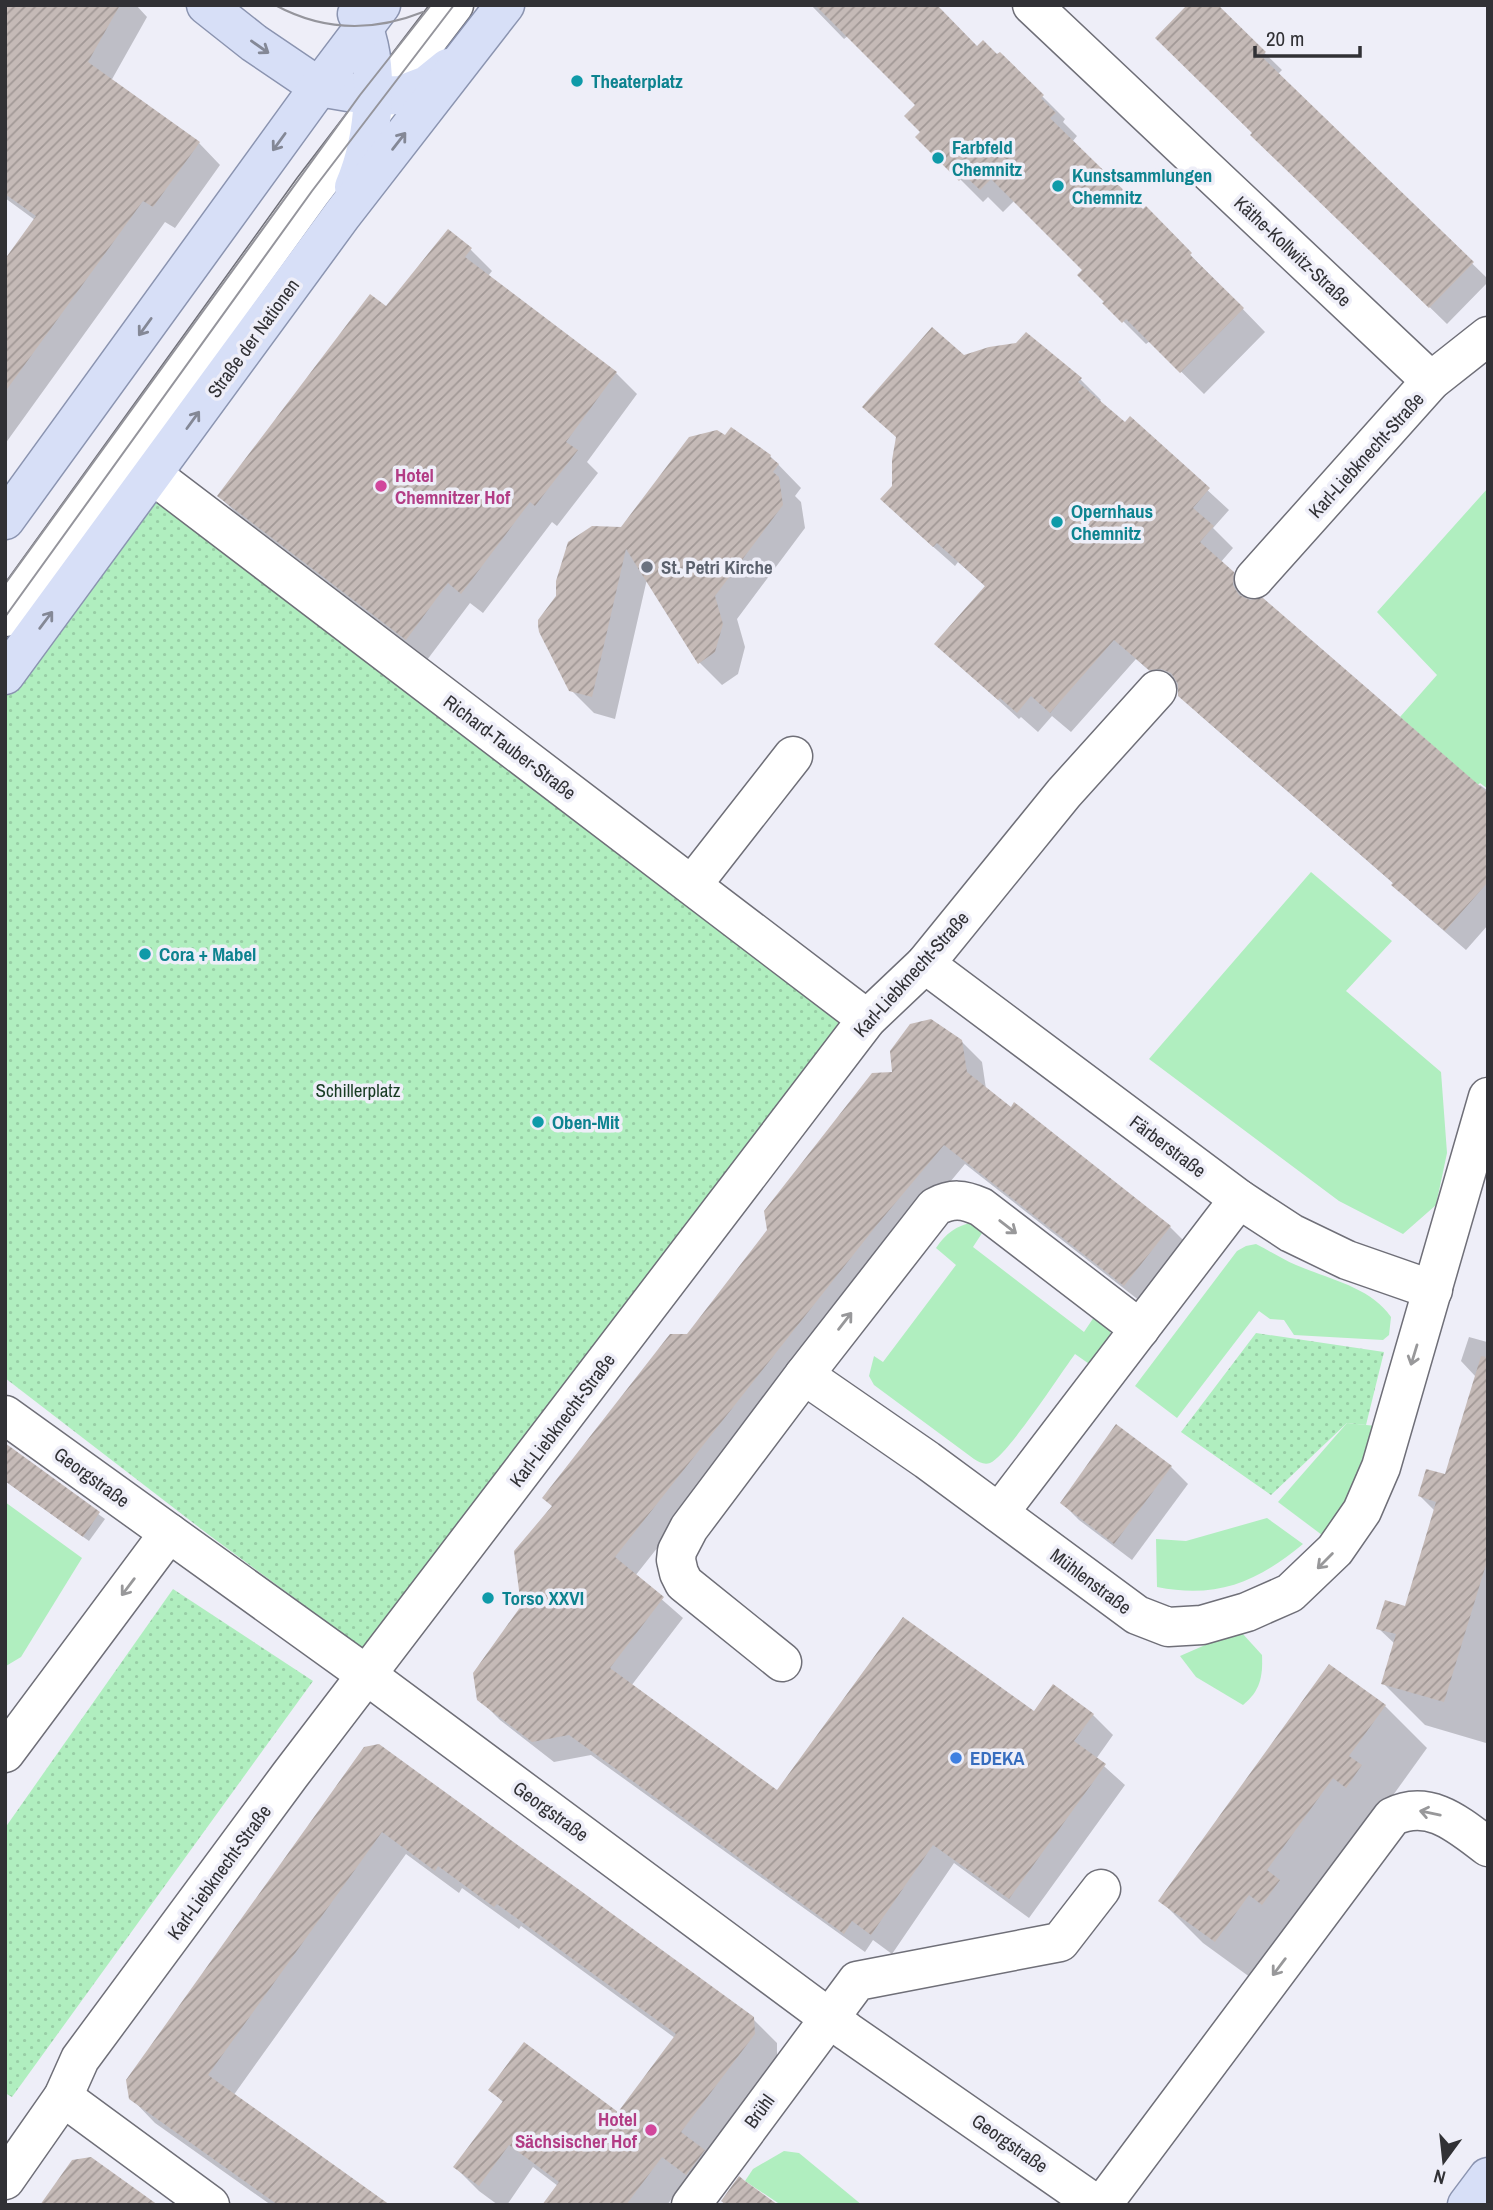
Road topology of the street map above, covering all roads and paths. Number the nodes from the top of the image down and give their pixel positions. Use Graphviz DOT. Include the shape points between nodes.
graph roads {
  1 [pos="205,5"];
  2 [pos="430,5"];
  3 [pos="454,5"];
  4 [pos="505,5"];
  5 [pos="1032,5"];
  6 [pos="366,13"];
  7 [pos="469,52"];
  8 [pos="319,87"];
  9 [pos="371,96"];
  10 [pos="342,215"];
  11 [pos="1487,338"];
  12 [pos="1431,381"];
  13 [pos="153,475"];
  14 [pos="5,520"];
  15 [pos="1254,579"];
  16 [pos="5,584"];
  17 [pos="5,617"];
  18 [pos="5,675"];
  19 [pos="1157,690"];
  20 [pos="793,756"];
  21 [pos="692,885"];
  22 [pos="925,964"];
  23 [pos="867,1019"];
  24 [pos="1488,1097"];
  25 [pos="1239,1199"];
  26 [pos="1433,1290"];
  27 [pos="1140,1329"];
  28 [pos="804,1375"];
  29 [pos="5,1415"];
  30 [pos="999,1513"];
  31 [pos="169,1533"];
  32 [pos="782,1662"];
  33 [pos="368,1676"];
  34 [pos="12,1734"];
  35 [pos="1488,1847"];
  36 [pos="1101,1889"];
  37 [pos="830,2018"];
  38 [pos="63,2097"];
  39 [pos="1488,2177"];
  40 [pos="5,2180"];
  41 [pos="210,2205"];
  42 [pos="691,2205"];
  43 [pos="1100,2205"];
  44 [pos="1467,2205"];
  1 -- 8 [label="main road, one-way"];
  2 -- 9 [label="street"];
  3 -- 9 [label="street"];
  4 -- 7 [label="main road, Straße der Nationen"];
  5 -- 12 [label="street, Käthe-Kollwitz-Straße"];
  6 -- 8 [label="main road"];
  6 -- 9 [label="main road"];
  7 -- 9 [label="main road" via="427,85 401,94"];
  10 -- 7 [label="main road, Straße der Nationen, one-way"];
  8 -- 9 [label="main road"];
  8 -- 14 [label="main road, one-way"];
  9 -- 10 [label="main road" via="364,163"];
  9 -- 16 [label="street"];
  9 -- 17 [label="street"];
  13 -- 10 [label="main road, Straße der Nationen, one-way"];
  11 -- 12 [label="street, Karl-Liebknecht-Straße"];
  12 -- 15 [label="street, Karl-Liebknecht-Straße"];
  18 -- 13 [label="main road, Straße der Nationen, one-way"];
  13 -- 21 [label="street, Richard-Tauber-Straße"];
  19 -- 22 [label="street, Karl-Liebknecht-Straße" via="1064,793"];
  20 -- 21 [label="street"];
  21 -- 23 [label="street, Richard-Tauber-Straße"];
  22 -- 23 [label="street, Karl-Liebknecht-Straße"];
  22 -- 25 [label="street, Färberstraße"];
  23 -- 33 [label="street, Karl-Liebknecht-Straße"];
  24 -- 26 [label="street, Mühlenstraße"];
  25 -- 26 [label="street, Färberstraße" via="1291,1233 1347,1260"];
  25 -- 27 [label="street"];
  26 -- 30 [label="street, Mühlenstraße, one-way" via="1381,1467 1362,1511 1335,1550 1290,1593 1202,1625 1168,1627 1137,1615"];
  28 -- 27 [label="street, one-way" via="925,1218 946,1201 956,1199 981,1207"];
  27 -- 30 [label="street"];
  28 -- 30 [label="street, Mühlenstraße"];
  28 -- 32 [label="street" via="690,1528 676,1560 690,1590"];
  29 -- 31 [label="street, Georgstraße"];
  31 -- 33 [label="street, Georgstraße"];
  31 -- 34 [label="street, one-way"];
  33 -- 37 [label="street, Georgstraße"];
  33 -- 38 [label="street, Karl-Liebknecht-Straße" via="80,2059"];
  35 -- 43 [label="street, one-way" via="1451,1819 1429,1812 1405,1810 1392,1817"];
  36 -- 37 [label="street, Brühl" via="1060,1942 857,1981"];
  37 -- 42 [label="street, Brühl"];
  37 -- 43 [label="street, Georgstraße"];
  38 -- 40 [label="street, Karl-Liebknecht-Straße"];
  38 -- 41 [label="street"];
  39 -- 44 [label="main road"];
}
